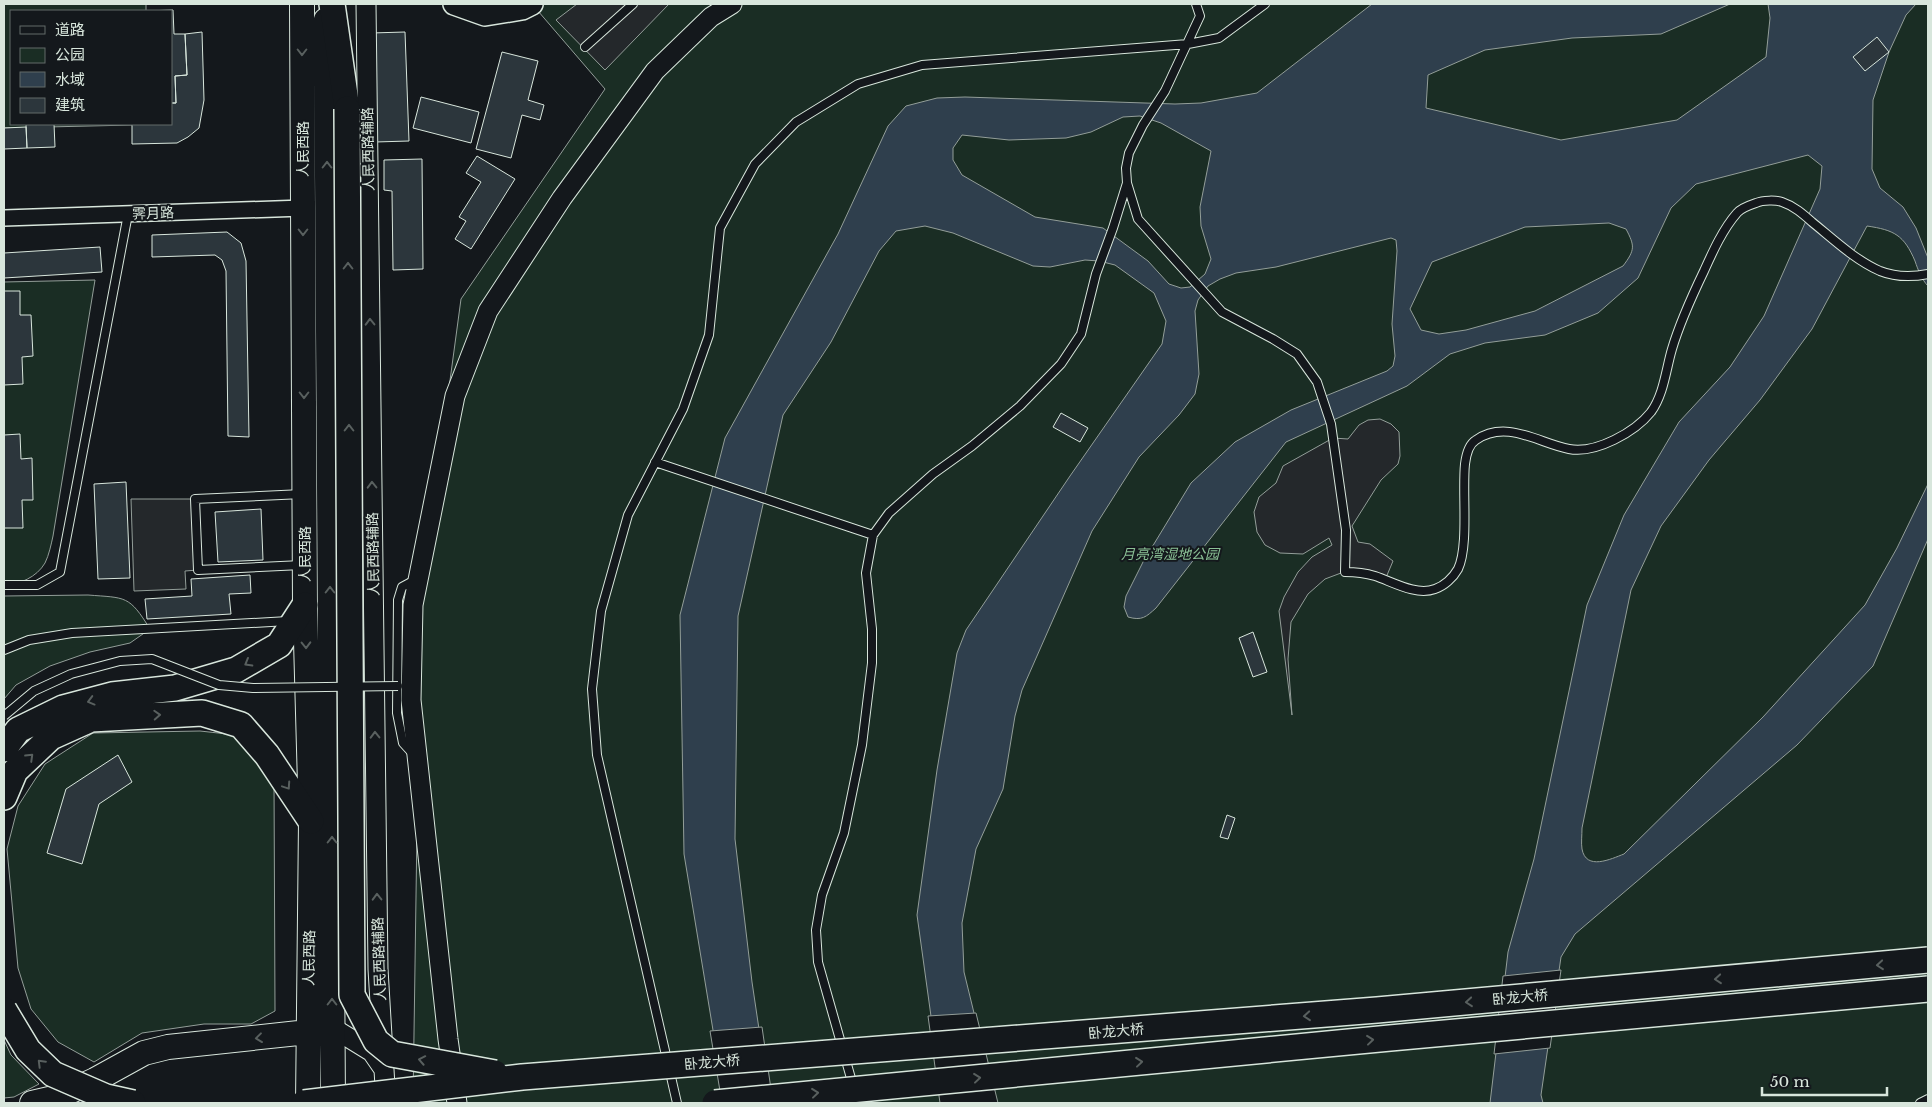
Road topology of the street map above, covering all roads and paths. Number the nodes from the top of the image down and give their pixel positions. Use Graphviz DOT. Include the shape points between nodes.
graph roads {
  1 [pos="302,4"];
  2 [pos="326,4"];
  3 [pos="332,4"];
  4 [pos="366,4"];
  5 [pos="454,4"];
  6 [pos="532,4"];
  7 [pos="633,4"];
  8 [pos="732,4"];
  9 [pos="1196,4"];
  10 [pos="1265,4"];
  11 [pos="1188,44"];
  12 [pos="585,47"];
  13 [pos="1127,183"];
  14 [pos="303,208"];
  15 [pos="128,214"];
  16 [pos="4,218"];
  17 [pos="1928,274"];
  18 [pos="655,462"];
  19 [pos="305,494"];
  20 [pos="873,536"];
  21 [pos="305,565"];
  22 [pos="418,578"];
  23 [pos="4,585"];
  24 [pos="300,613"];
  25 [pos="4,650"];
  26 [pos="398,686"];
  27 [pos="4,716"];
  28 [pos="4,749"];
  29 [pos="418,758"];
  30 [pos="4,797"];
  31 [pos="311,821"];
  32 [pos="1928,960"];
  33 [pos="1928,989"];
  34 [pos="4,1010"];
  35 [pos="333,1028"];
  36 [pos="308,1032"];
  37 [pos="384,1069"];
  38 [pos="522,1077"];
  39 [pos="1928,1099"];
  40 [pos="32,1103"];
  41 [pos="133,1103"];
  42 [pos="304,1103"];
  43 [pos="308,1103"];
  44 [pos="333,1103"];
  45 [pos="386,1103"];
  46 [pos="457,1103"];
  47 [pos="677,1103"];
  48 [pos="714,1103"];
  49 [pos="858,1103"];
  50 [pos="1920,1103"];
  1 -- 14 [label="main road, 人民西路, one-way"];
  35 -- 2 [label="main road, 人民西路, one-way"];
  38 -- 3 [label="highway, one-way, bridge" via="392,1054 376,1040 352,995 347,109"];
  37 -- 4 [label="street, 人民西路辅路, one-way" via="378,968"];
  5 -- 6 [label="main road" via="485,14 522,9"];
  7 -- 12 [label="lane"];
  8 -- 22 [label="street" via="711,17 655,70 562,198 488,311 455,396"];
  9 -- 11 [label="lane" via="1200,16"];
  10 -- 11 [label="lane" via="1219,38"];
  11 -- 13 [label="lane" via="1165,91 1128,153"];
  11 -- 18 [label="lane" via="922,64 858,84 796,122 755,164 720,228 709,335 683,409"];
  13 -- 17 [label="lane" via="1138,219 1222,312 1297,354 1317,382 1331,424 1346,530 1345,572 1374,576 1406,588 1433,590 1446,584 1458,570 1463,552 1466,456 1474,441 1506,431 1571,449 1603,446 1626,434 1651,411 1663,387 1686,311 1716,244 1738,211 1759,201 1781,202 1796,209 1858,259 1882,272 1900,276"];
  13 -- 20 [label="lane" via="1096,274 1081,334 1061,364 1020,406 933,474 890,513"];
  14 -- 15 [label="street, 霁月路"];
  14 -- 19 [label="main road, 人民西路, one-way"];
  15 -- 16 [label="street, 霁月路"];
  15 -- 23 [label="lane" via="60,572 37,585"];
  18 -- 20 [label="lane"];
  18 -- 47 [label="lane" via="628,515 603,603 592,689 597,755"];
  19 -- 21 [label="main road, 人民西路"];
  19 -- 21 [label="lane" via="195,499 198,570"];
  20 -- 49 [label="lane" via="866,573 872,663 862,745 844,832 822,895 816,930 818,962"];
  21 -- 24 [label="main road, 人民西路"];
  22 -- 26 [label="lane" via="402,587 398,600"];
  22 -- 29 [label="street" via="412,605 411,700"];
  24 -- 25 [label="lane" via="72,633 29,640"];
  24 -- 28 [label="highway, one-way" via="279,645 236,670 175,688 112,695 63,708 18,730"];
  24 -- 31 [label="main road, 人民西路, one-way"];
  26 -- 27 [label="lane, bridge" via="219,685 152,659 120,661 71,674 34,691"];
  26 -- 29 [label="lane" via="402,743"];
  29 -- 46 [label="street"];
  30 -- 31 [label="highway, one-way" via="15,771 51,737 91,719 202,713 241,725 267,755"];
  31 -- 36 [label="main road, 人民西路"];
  32 -- 38 [label="highway, 卧龙大桥, one-way, bridge" via="1377,1010"];
  48 -- 33 [label="highway, 卧龙大桥, one-way, bridge"];
  41 -- 34 [label="highway, one-way, bridge" via="106,1097 53,1074 28,1050"];
  35 -- 37 [label="street" via="372,1052"];
  35 -- 44 [label="main road, 人民西路"];
  36 -- 40 [label="main road, one-way" via="168,1047 144,1053 58,1097"];
  36 -- 43 [label="main road, 人民西路"];
  37 -- 45 [label="street, 人民西路辅路"];
  38 -- 42 [label="highway, 卧龙大桥, bridge"];
  39 -- 50 [label="lane"];
}
